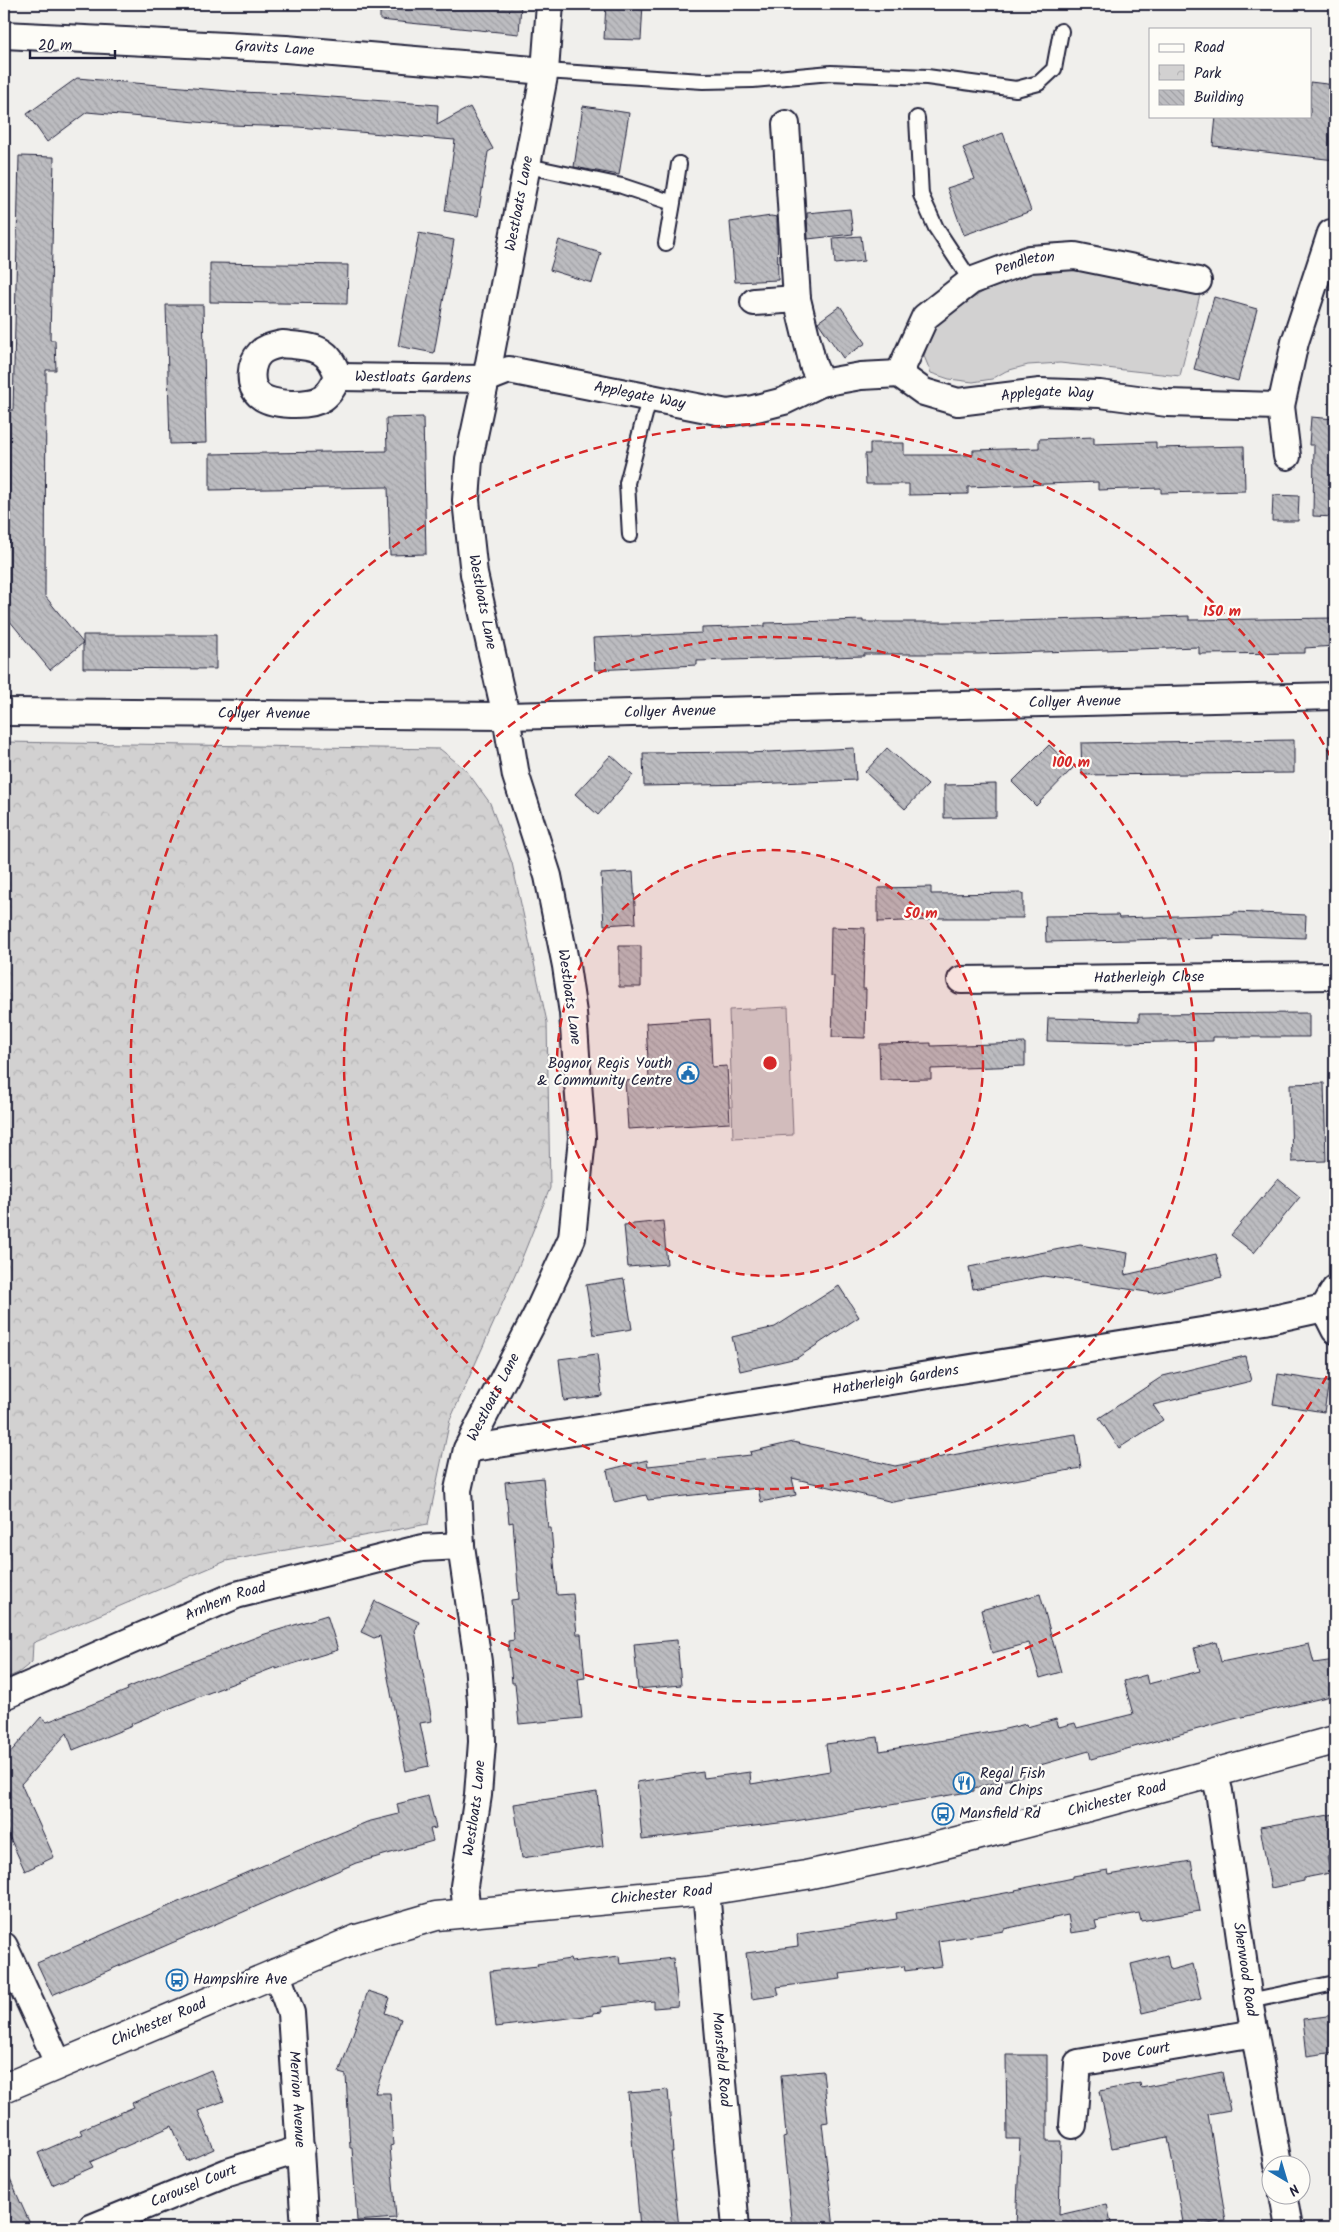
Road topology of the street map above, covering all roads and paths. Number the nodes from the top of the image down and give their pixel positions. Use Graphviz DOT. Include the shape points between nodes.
graph roads {
  1 [pos="550,4"];
  2 [pos="1061,31"];
  3 [pos="4,34"];
  4 [pos="545,71"];
  5 [pos="917,118"];
  6 [pos="786,124"];
  7 [pos="679,164"];
  8 [pos="528,166"];
  9 [pos="673,203"];
  10 [pos="1335,233"];
  11 [pos="666,243"];
  12 [pos="971,281"];
  13 [pos="1198,281"];
  14 [pos="797,299"];
  15 [pos="754,302"];
  16 [pos="899,374"];
  17 [pos="338,376"];
  18 [pos="486,379"];
  19 [pos="821,383"];
  20 [pos="649,399"];
  21 [pos="1281,406"];
  22 [pos="1288,456"];
  23 [pos="630,535"];
  24 [pos="1335,696"];
  25 [pos="4,712"];
  26 [pos="506,716"];
  27 [pos="1335,976"];
  28 [pos="961,980"];
  29 [pos="1332,1309"];
  30 [pos="467,1449"];
  31 [pos="461,1546"];
  32 [pos="4,1696"];
  33 [pos="1335,1740"];
  34 [pos="1214,1773"];
  35 [pos="706,1891"];
  36 [pos="467,1912"];
  37 [pos="4,1946"];
  38 [pos="276,1972"];
  39 [pos="1335,1983"];
  40 [pos="1249,2001"];
  41 [pos="1255,2033"];
  42 [pos="59,2065"];
  43 [pos="4,2088"];
  44 [pos="1073,2125"];
  45 [pos="300,2149"];
  46 [pos="1276,2154"];
  47 [pos="1285,2204"];
  48 [pos="91,2228"];
  49 [pos="305,2228"];
  50 [pos="736,2228"];
  51 [pos="1289,2228"];
  1 -- 4 [label="street, Westloats Lane"];
  2 -- 4 [label="lane" via="1054,69 1039,83 1016,89 926,77 831,73 702,81"];
  3 -- 4 [label="street, Gravits Lane" via="286,49"];
  4 -- 8 [label="street, Westloats Lane"];
  5 -- 12 [label="lane" via="921,195 936,228"];
  6 -- 14 [label="street"];
  7 -- 9 [label="lane"];
  8 -- 9 [label="lane" via="622,186"];
  8 -- 18 [label="street, Westloats Lane"];
  9 -- 11 [label="lane"];
  10 -- 21 [label="street" via="1331,233 1295,342"];
  12 -- 13 [label="street, Pendleton" via="1030,259 1075,256"];
  12 -- 16 [label="street, Pendleton" via="925,317"];
  14 -- 15 [label="street"];
  14 -- 19 [label="street" via="813,365"];
  16 -- 19 [label="street, Applegate Way"];
  16 -- 21 [label="street, Applegate Way" via="924,392 958,402 1040,392 1100,394 1167,402"];
  17 -- 18 [label="street, Westloats Gardens"];
  18 -- 20 [label="street, Applegate Way" via="509,370"];
  18 -- 26 [label="street, Westloats Lane" via="469,459 466,500 474,574"];
  19 -- 20 [label="street, Applegate Way" via="784,401 727,413"];
  20 -- 23 [label="lane" via="627,483"];
  21 -- 22 [label="street"];
  24 -- 26 [label="street, Collyer Avenue"];
  25 -- 26 [label="street, Collyer Avenue"];
  26 -- 30 [label="street, Westloats Lane" via="516,776 548,876 566,966 573,1013 582,1138 572,1238 537,1314"];
  27 -- 28 [label="street, Hatherleigh Close"];
  29 -- 30 [label="street, Hatherleigh Gardens"];
  30 -- 31 [label="street, Westloats Lane" via="458,1490"];
  31 -- 32 [label="street, Arnhem Road" via="422,1548 236,1596"];
  31 -- 36 [label="street, Westloats Lane" via="478,1662 482,1742 478,1795 464,1886"];
  33 -- 34 [label="main road, Chichester Road"];
  34 -- 35 [label="main road, Chichester Road" via="906,1854"];
  34 -- 40 [label="street, Sherwood Road"];
  35 -- 36 [label="main road, Chichester Road"];
  35 -- 50 [label="street, Mansfield Road"];
  36 -- 38 [label="main road, Chichester Road" via="436,1916 357,1939"];
  37 -- 42 [label="street"];
  38 -- 42 [label="main road, Chichester Road"];
  38 -- 45 [label="street, Merrion Avenue" via="291,2014"];
  39 -- 40 [label="lane"];
  40 -- 41 [label="street, Sherwood Road"];
  41 -- 44 [label="street, Dove Court" via="1078,2063"];
  41 -- 46 [label="street, Sherwood Road"];
  42 -- 43 [label="main road, Chichester Road"];
  45 -- 48 [label="street, Carousel Court" via="228,2172"];
  45 -- 49 [label="street, Merrion Avenue"];
  47 -- 51 [label="street"];
}
